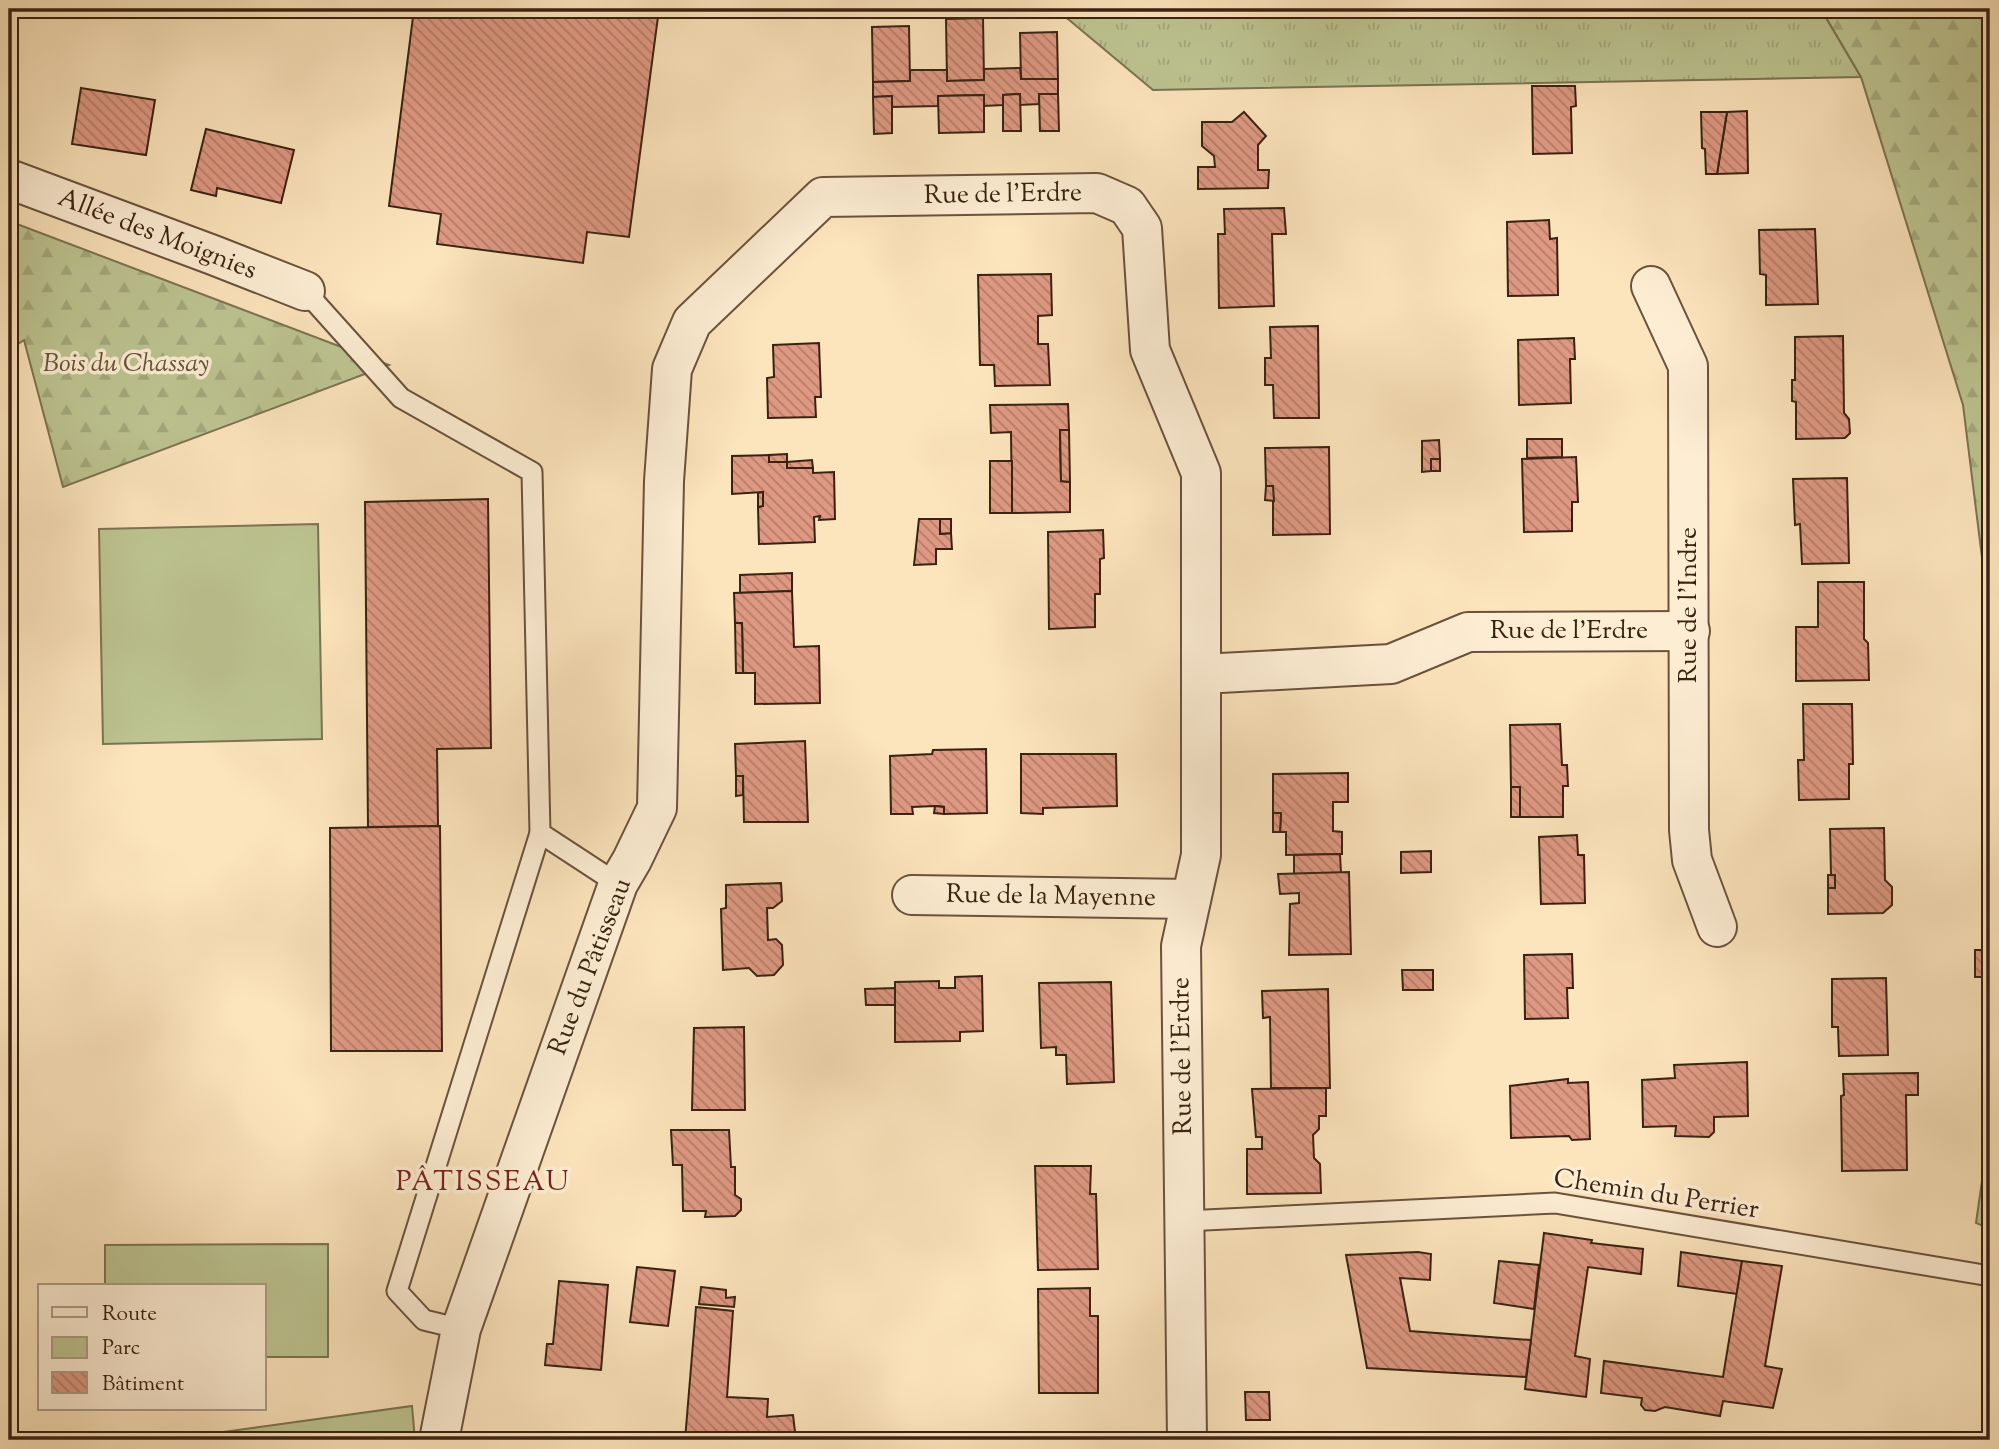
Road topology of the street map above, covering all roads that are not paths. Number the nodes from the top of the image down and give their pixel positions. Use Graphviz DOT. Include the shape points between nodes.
graph roads {
  1 [pos="9,180"];
  2 [pos="1651,286"];
  3 [pos="305,291"];
  4 [pos="664,481"];
  5 [pos="1690,631"];
  6 [pos="1202,674"];
  7 [pos="540,833"];
  8 [pos="618,884"];
  9 [pos="912,895"];
  10 [pos="1191,899"];
  11 [pos="1717,927"];
  12 [pos="1185,1222"];
  13 [pos="1990,1276"];
  14 [pos="461,1329"];
  15 [pos="439,1440"];
  16 [pos="1187,1440"];
  1 -- 3 [label="street, Allée des Moignies"];
  2 -- 5 [label="street, Rue de l'Indre" via="1688,366"];
  3 -- 7 [label="lane" via="401,398 532,472"];
  4 -- 6 [label="street, Rue de l'Erdre" via="672,369 692,322 823,197 1097,193 1127,206 1142,228 1150,351 1201,473"];
  4 -- 8 [label="street, Rue du Pâtisseau" via="657,808"];
  5 -- 6 [label="street, Rue de l'Erdre" via="1468,632 1391,664"];
  5 -- 11 [label="street, Rue de l'Indre" via="1689,830 1692,860"];
  6 -- 10 [label="street, Rue de l'Erdre" via="1201,855"];
  7 -- 8 [label="lane"];
  7 -- 14 [label="lane" via="397,1291 424,1320"];
  8 -- 14 [label="street, Rue du Pâtisseau"];
  9 -- 10 [label="street, Rue de la Mayenne"];
  10 -- 12 [label="street, Rue de l'Erdre" via="1181,946"];
  12 -- 13 [label="lane, Chemin du Perrier" via="1555,1203"];
  12 -- 16 [label="street, Rue de l'Erdre"];
  14 -- 15 [label="street, Rue du Pâtisseau"];
}
